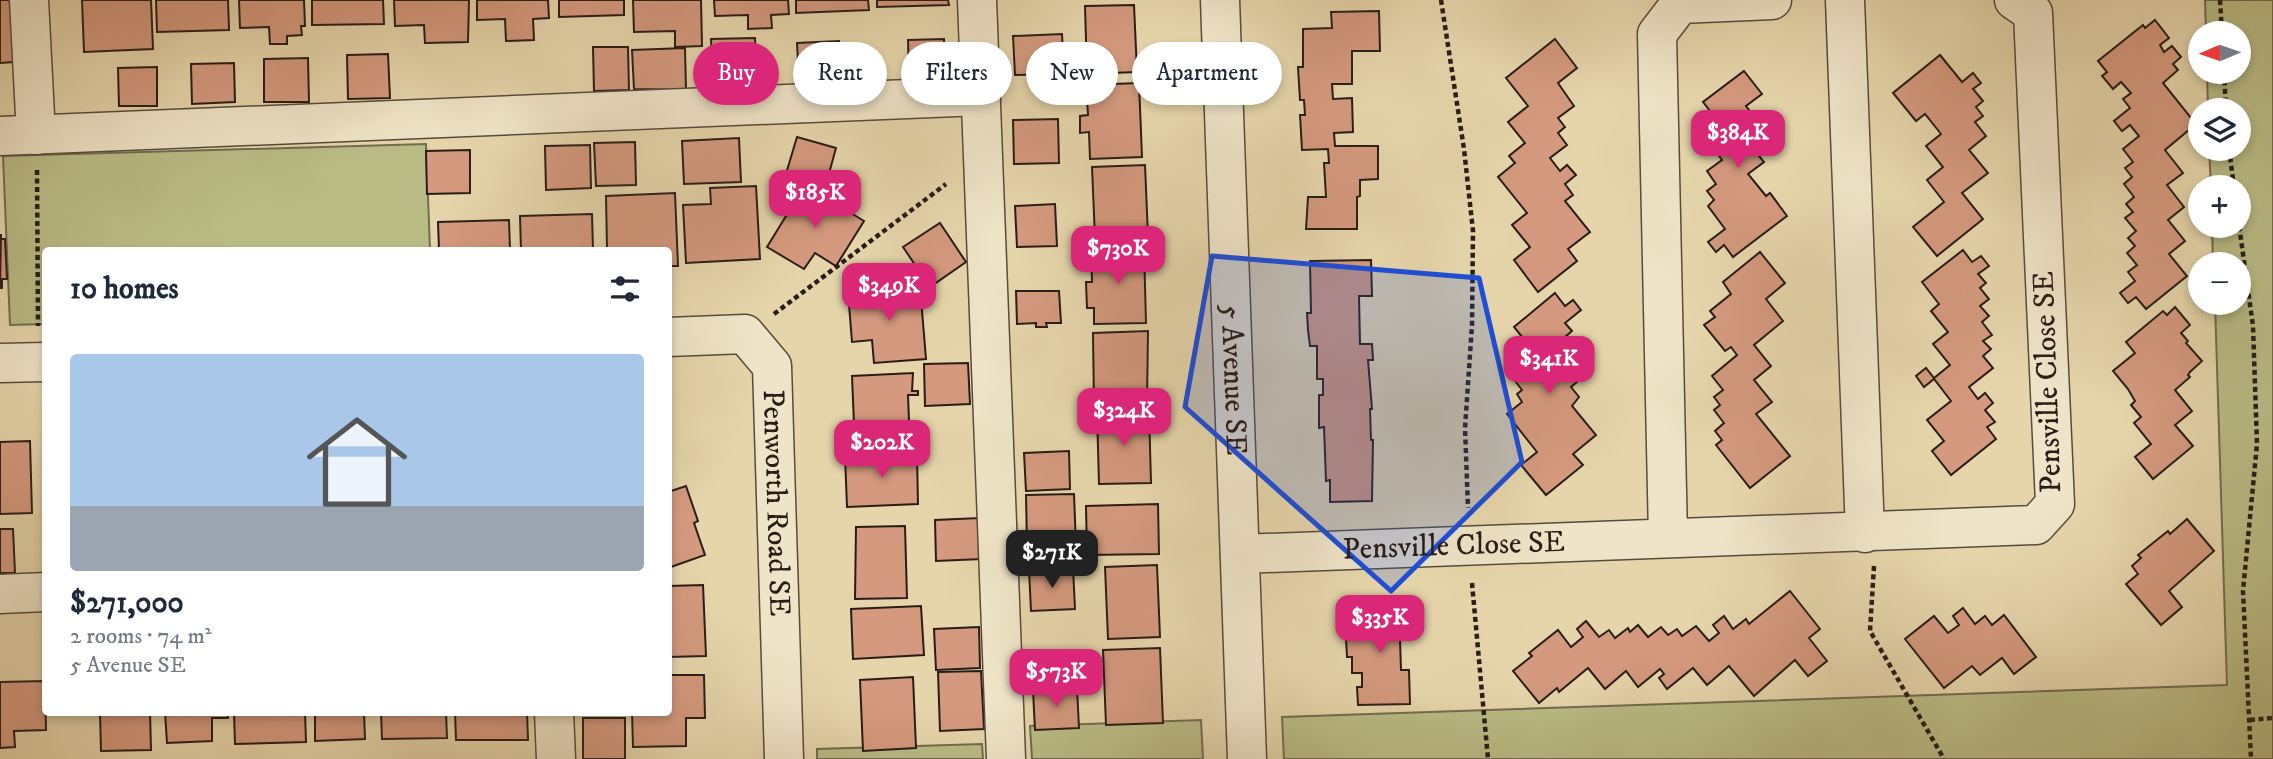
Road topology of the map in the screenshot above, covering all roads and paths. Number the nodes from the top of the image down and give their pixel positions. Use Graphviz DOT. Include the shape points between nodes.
graph roads {
  1 [pos="29,0"];
  2 [pos="977,0"];
  3 [pos="1220,0"];
  4 [pos="1441,0"];
  5 [pos="1772,0"];
  6 [pos="1845,0"];
  7 [pos="2014,0"];
  8 [pos="2220,0"];
  9 [pos="2221,21"];
  10 [pos="979,42"];
  11 [pos="901,99"];
  12 [pos="981,105"];
  13 [pos="18,135"];
  14 [pos="983,165"];
  15 [pos="2241,238"];
  16 [pos="745,334"];
  17 [pos="672,337"];
  18 [pos="42,362"];
  19 [pos="0,363"];
  20 [pos="1865,533"];
  21 [pos="1668,537"];
  22 [pos="1469,544"];
  23 [pos="1240,554"];
  24 [pos="42,592"];
  25 [pos="0,594"];
  26 [pos="554,716"];
  27 [pos="2273,718"];
  28 [pos="2250,720"];
  29 [pos="556,759"];
  30 [pos="784,759"];
  31 [pos="1006,759"];
  32 [pos="1247,759"];
  33 [pos="1488,759"];
  34 [pos="1944,759"];
  35 [pos="2251,759"];
  1 -- 13 [label="street"];
  2 -- 10 [label="street"];
  3 -- 23 [label="street, 5 Avenue SE"];
  4 -- 22 [label="path" via="1472,231 1465,428"];
  5 -- 21 [label="street" via="1680,4 1657,34"];
  6 -- 20 [label="street"];
  7 -- 20 [label="street, Pensville Close SE" via="2033,13 2055,505 2036,525"];
  8 -- 9 [label="path"];
  11 -- 13 [label="street"];
  12 -- 14 [label="street"];
  13 -- 18 [label="path"];
  14 -- 16 [label="path" via="961,172"];
  14 -- 31 [label="street"];
  15 -- 28 [label="path" via="2253,326 2257,443 2244,591"];
  16 -- 17 [label="street"];
  16 -- 30 [label="street, Penworth Road SE" via="772,366"];
  18 -- 19 [label="street"];
  20 -- 21 [label="street, Pensville Close SE"];
  20 -- 34 [label="path" via="1875,559 1870,631"];
  21 -- 22 [label="street, Pensville Close SE"];
  22 -- 23 [label="street, Pensville Close SE"];
  22 -- 33 [label="path"];
  23 -- 32 [label="street, 5 Avenue SE"];
  24 -- 25 [label="street"];
  26 -- 29 [label="street"];
  27 -- 28 [label="path"];
  28 -- 35 [label="path"];
}
